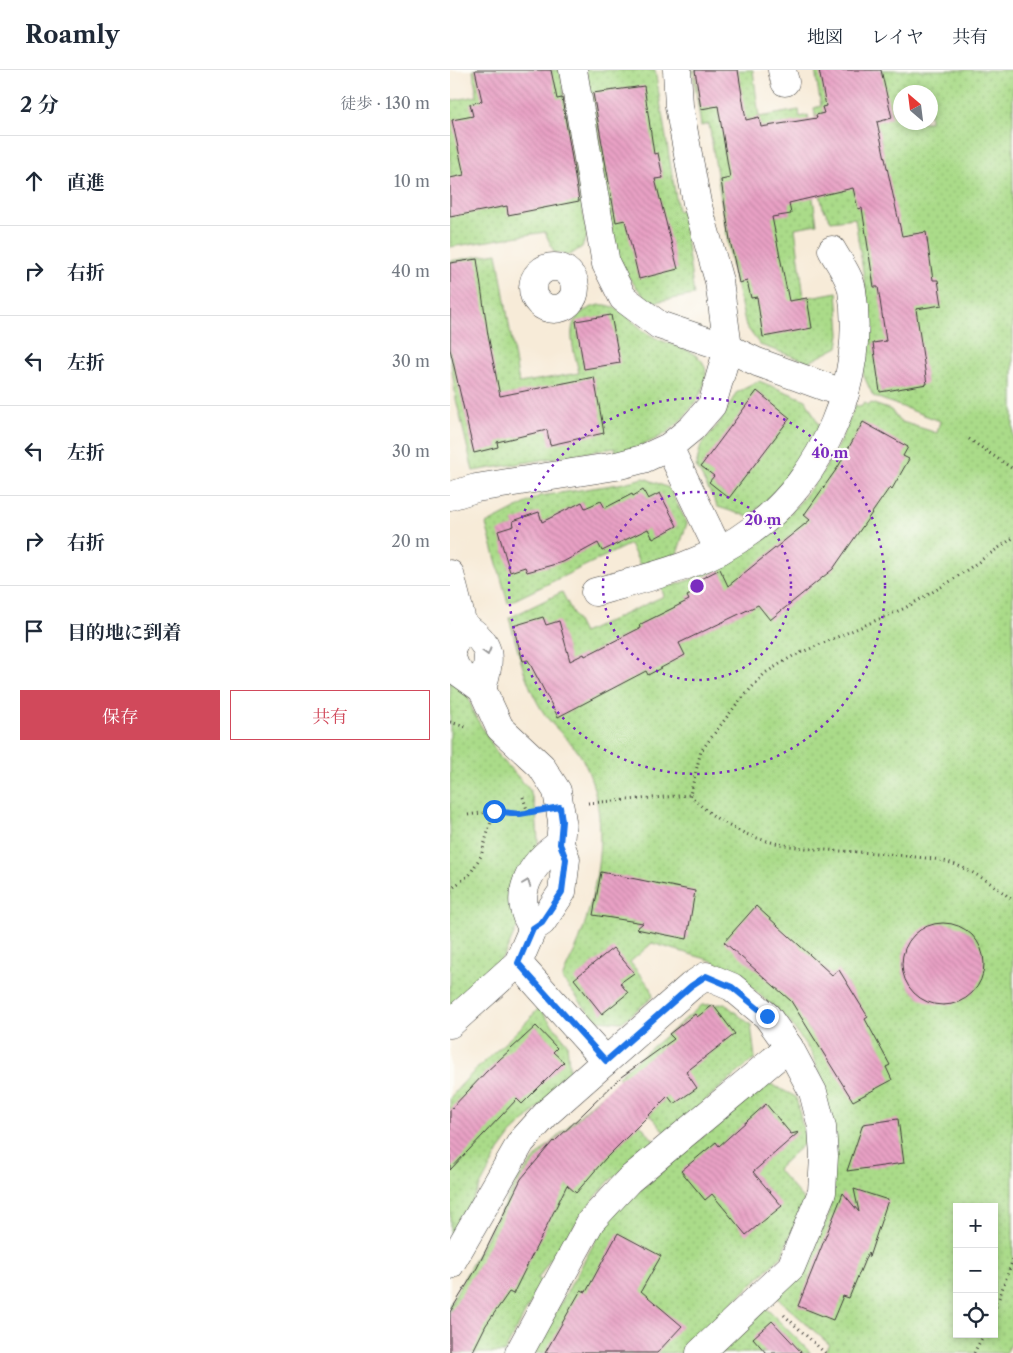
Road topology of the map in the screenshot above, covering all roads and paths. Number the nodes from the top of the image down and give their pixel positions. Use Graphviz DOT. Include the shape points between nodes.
graph roads {
  1 [pos="573,70"];
  2 [pos="677,70"];
  3 [pos="832,250"];
  4 [pos="606,264"];
  5 [pos="574,281"];
  6 [pos="728,348"];
  7 [pos="844,394"];
  8 [pos="969,439"];
  9 [pos="669,447"];
  10 [pos="1013,468"];
  11 [pos="450,496"];
  12 [pos="1013,538"];
  13 [pos="719,551"];
  14 [pos="450,574"];
  15 [pos="595,592"];
  16 [pos="463,625"];
  17 [pos="450,652"];
  18 [pos="482,689"];
  19 [pos="690,795"];
  20 [pos="560,807"];
  21 [pos="494,811"];
  22 [pos="468,815"];
  23 [pos="560,844"];
  24 [pos="450,890"];
  25 [pos="1013,901"];
  26 [pos="533,928"];
  27 [pos="518,963"];
  28 [pos="450,1024"];
  29 [pos="789,1047"];
  30 [pos="606,1061"];
  31 [pos="1013,1259"];
  32 [pos="450,1265"];
  33 [pos="762,1294"];
  34 [pos="998,1301"];
  35 [pos="982,1338"];
  36 [pos="519,1353"];
  37 [pos="700,1353"];
  38 [pos="825,1353"];
  39 [pos="974,1353"];
  1 -- 4 [label="street"];
  2 -- 6 [label="street" via="681,115 697,203 719,281"];
  3 -- 7 [label="street" via="852,288 854,332"];
  4 -- 5 [label="street"];
  4 -- 6 [label="street" via="623,298 659,325"];
  6 -- 7 [label="street"];
  6 -- 9 [label="street" via="712,405"];
  7 -- 13 [label="street" via="835,425 792,494 753,530"];
  8 -- 10 [label="path"];
  9 -- 11 [label="street" via="643,459 616,466 476,488"];
  9 -- 13 [label="street"];
  12 -- 19 [label="path" via="905,608 793,656 765,673 701,751"];
  13 -- 15 [label="street" via="681,568"];
  14 -- 16 [label="street"];
  16 -- 17 [label="street"];
  16 -- 18 [label="street, one-way" via="479,635 487,648 489,662"];
  17 -- 18 [label="street" via="458,671"];
  18 -- 20 [label="street" via="500,728 541,766 556,791"];
  19 -- 20 [label="path"];
  19 -- 25 [label="path" via="704,810 733,829 775,844 827,852 888,854 947,862 975,874"];
  20 -- 21 [label="path" via="520,814"];
  20 -- 23 [label="street"];
  21 -- 22 [label="path"];
  21 -- 24 [label="path" via="481,856 470,874"];
  23 -- 26 [label="street" via="566,859 562,892 542,922"];
  26 -- 23 [label="street, one-way" via="528,922 525,883 549,851"];
  26 -- 27 [label="street"];
  27 -- 28 [label="street"];
  27 -- 30 [label="street"];
  29 -- 30 [label="street" via="767,1016 732,987 706,976"];
  29 -- 33 [label="street" via="813,1092 822,1127 822,1192 791,1267"];
  29 -- 36 [label="street" via="610,1198 592,1221"];
  30 -- 32 [label="street" via="548,1112 521,1142"];
  31 -- 34 [label="path"];
  33 -- 37 [label="street"];
  33 -- 38 [label="path"];
  35 -- 39 [label="path"];
}
